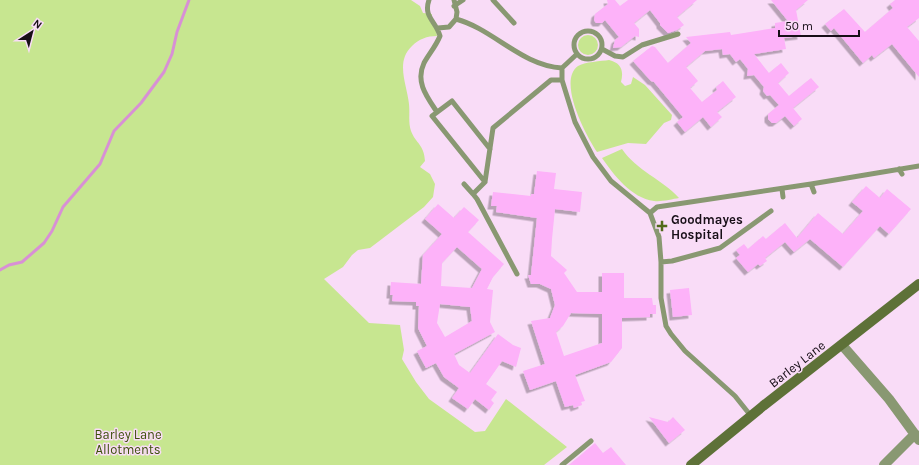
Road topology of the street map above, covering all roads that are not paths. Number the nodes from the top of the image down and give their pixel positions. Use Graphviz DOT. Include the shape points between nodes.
graph roads {
  1 [pos="429,0"];
  2 [pos="454,0"];
  3 [pos="463,0"];
  4 [pos="493,0"];
  5 [pos="454,6"];
  6 [pos="456,19"];
  7 [pos="514,23"];
  8 [pos="438,28"];
  9 [pos="678,34"];
  10 [pos="602,49"];
  11 [pos="577,54"];
  12 [pos="562,68"];
  13 [pos="562,80"];
  14 [pos="437,112"];
  15 [pos="490,149"];
  16 [pos="919,166"];
  17 [pos="899,169"];
  18 [pos="902,174"];
  19 [pos="485,182"];
  20 [pos="464,184"];
  21 [pos="811,184"];
  22 [pos="782,189"];
  23 [pos="814,192"];
  24 [pos="473,194"];
  25 [pos="783,197"];
  26 [pos="712,199"];
  27 [pos="713,206"];
  28 [pos="771,211"];
  29 [pos="650,213"];
  30 [pos="661,262"];
  31 [pos="517,274"];
  32 [pos="919,284"];
  33 [pos="842,345"];
  34 [pos="751,416"];
  35 [pos="917,437"];
  36 [pos="591,441"];
  37 [pos="562,465"];
  38 [pos="691,465"];
  39 [pos="884,465"];
  1 -- 8 [label="lane" via="426,8 428,16"];
  2 -- 5 [label="lane"];
  3 -- 5 [label="lane"];
  4 -- 7 [label="lane"];
  5 -- 6 [label="lane" via="457,12"];
  6 -- 8 [label="lane" via="449,27"];
  6 -- 12 [label="lane" via="466,22 509,49 551,68"];
  8 -- 14 [label="lane" via="440,36 424,63 420,77 425,95"];
  9 -- 10 [label="lane" via="642,45 623,57"];
  10 -- 11 [label="lane" via="597,56 589,59"];
  10 -- 11 [label="lane" via="598,35 591,31 583,32 574,42"];
  11 -- 12 [label="lane"];
  12 -- 13 [label="lane"];
  13 -- 15 [label="lane" via="551,80 492,128"];
  13 -- 29 [label="lane" via="575,122 593,157 611,181"];
  14 -- 15 [label="lane" via="452,101"];
  14 -- 19 [label="lane" via="432,116"];
  15 -- 19 [label="lane"];
  16 -- 17 [label="lane"];
  17 -- 18 [label="lane"];
  17 -- 21 [label="lane"];
  19 -- 24 [label="lane"];
  20 -- 24 [label="lane"];
  21 -- 22 [label="lane"];
  21 -- 23 [label="lane"];
  22 -- 25 [label="lane"];
  22 -- 26 [label="lane"];
  24 -- 31 [label="lane"];
  26 -- 27 [label="lane"];
  26 -- 29 [label="lane" via="658,207"];
  28 -- 30 [label="lane" via="720,248"];
  29 -- 30 [label="lane" via="659,237"];
  30 -- 34 [label="lane" via="661,298 666,326 685,351 735,396"];
  32 -- 33 [label="main road, Barley Lane"];
  33 -- 34 [label="main road, Barley Lane"];
  33 -- 35 [label="street" via="890,399"];
  34 -- 38 [label="main road, Barley Lane"];
  35 -- 39 [label="street"];
  36 -- 37 [label="lane"];
}
